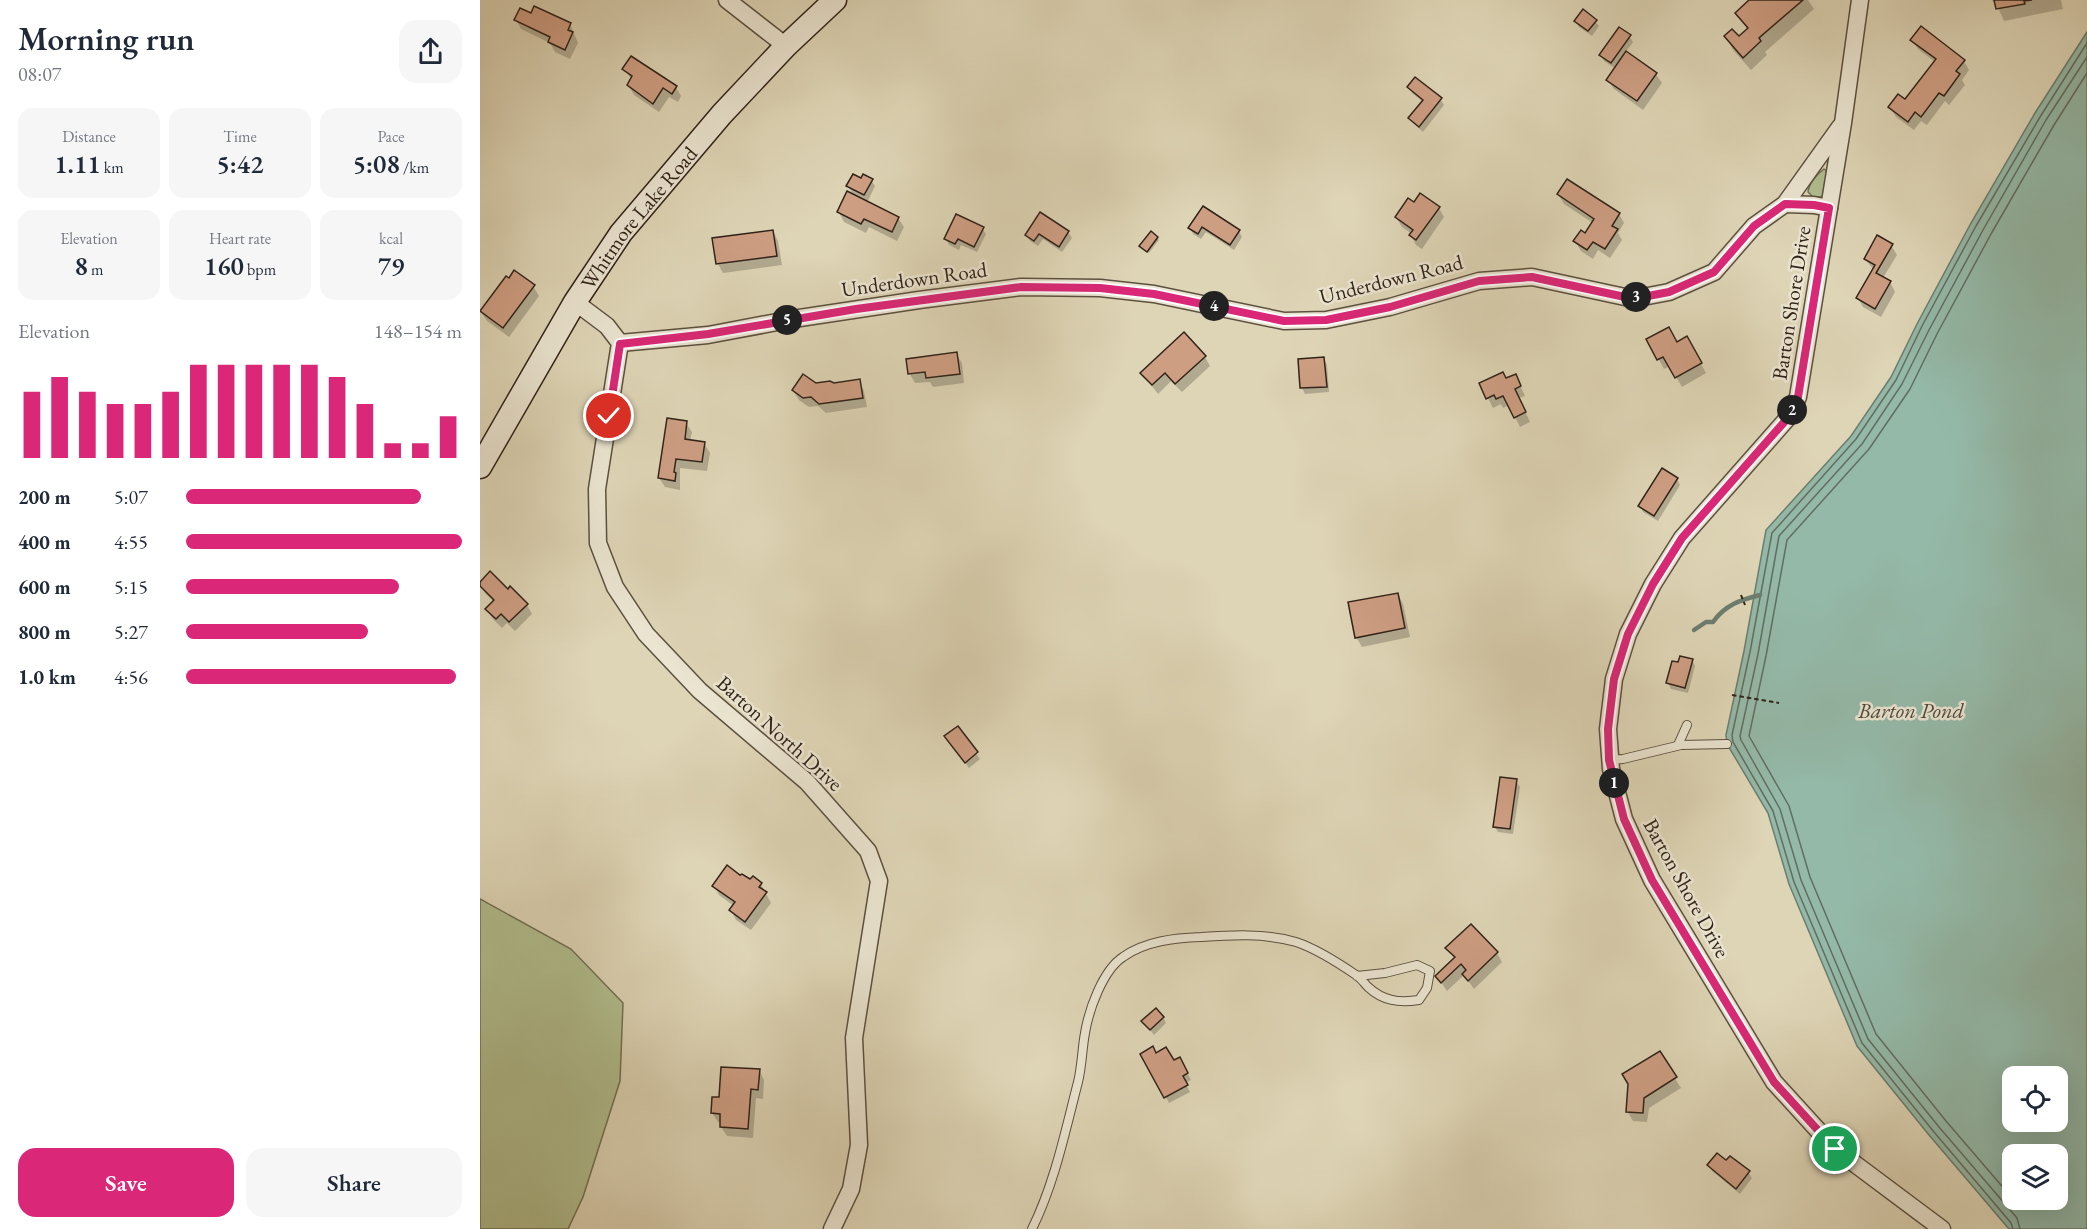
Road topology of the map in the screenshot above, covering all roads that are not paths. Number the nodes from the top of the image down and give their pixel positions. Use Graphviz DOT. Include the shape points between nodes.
graph roads {
  1 [pos="727,0"];
  2 [pos="834,0"];
  3 [pos="1860,0"];
  4 [pos="786,46"];
  5 [pos="1843,123"];
  6 [pos="1785,204"];
  7 [pos="1829,208"];
  8 [pos="575,302"];
  9 [pos="620,344"];
  10 [pos="480,467"];
  11 [pos="1687,725"];
  12 [pos="1727,744"];
  13 [pos="1678,745"];
  14 [pos="1609,760"];
  15 [pos="1357,976"];
  16 [pos="831,1229"];
  17 [pos="1032,1229"];
  18 [pos="1942,1229"];
  1 -- 4 [label="street"];
  2 -- 4 [label="street, Whitmore Lake Road"];
  3 -- 5 [label="street, Barton Shore Drive"];
  4 -- 8 [label="street, Whitmore Lake Road" via="621,233"];
  5 -- 6 [label="street, Underdown Road"];
  5 -- 7 [label="street, Barton Shore Drive"];
  6 -- 7 [label="street"];
  6 -- 9 [label="street, Underdown Road" via="1754,226 1714,272 1669,292 1648,296 1625,297 1532,277 1479,281 1390,307 1326,320 1284,321 1154,294 1100,288 1021,287"];
  7 -- 14 [label="street, Barton Shore Drive" via="1798,397 1786,420 1682,538 1653,584 1628,634 1614,679"];
  8 -- 9 [label="street" via="607,326"];
  8 -- 10 [label="street, Whitmore Lake Road"];
  9 -- 16 [label="street, Barton North Drive" via="597,489 598,543 615,587 646,634 700,691 807,782 868,851 879,881 854,1038 859,1146 850,1189"];
  11 -- 13 [label="lane"];
  12 -- 13 [label="lane"];
  13 -- 14 [label="lane"];
  14 -- 18 [label="street, Barton Shore Drive" via="1624,819 1652,880 1774,1082 1835,1149"];
  15 -- 15 [label="lane" via="1388,1000 1404,1002 1419,1000 1427,988 1430,972 1417,965"];
  15 -- 17 [label="lane" via="1302,944 1280,938 1234,935 1167,939 1122,957 1108,973 1094,1000 1060,1155"];
}
